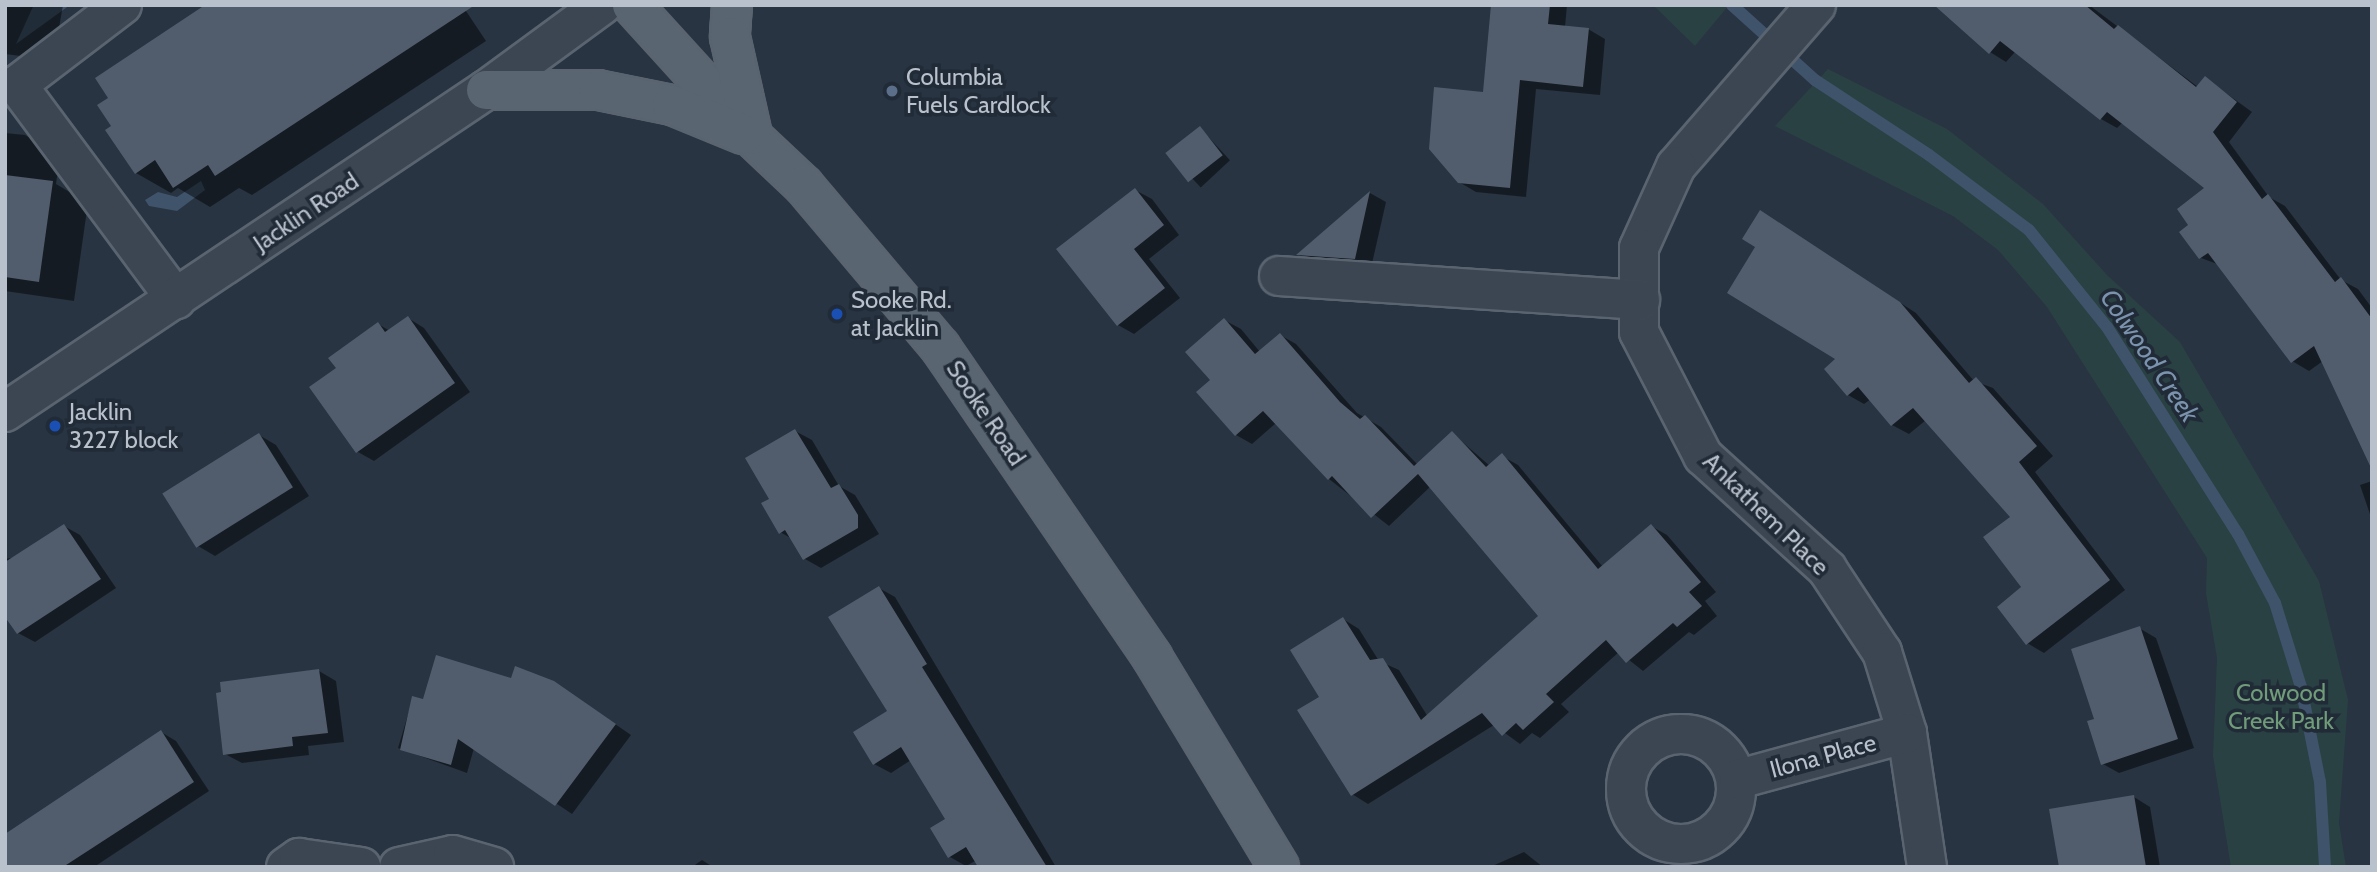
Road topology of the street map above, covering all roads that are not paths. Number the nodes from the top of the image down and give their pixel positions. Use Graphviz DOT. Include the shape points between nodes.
graph roads {
  1 [pos="122,5"];
  2 [pos="601,5"];
  3 [pos="632,5"];
  4 [pos="732,5"];
  5 [pos="1813,8"];
  6 [pos="11,84"];
  7 [pos="486,90"];
  8 [pos="752,137"];
  9 [pos="1279,276"];
  10 [pos="176,299"];
  11 [pos="1640,300"];
  12 [pos="5,412"];
  13 [pos="1907,733"];
  14 [pos="1738,779"];
  15 [pos="286,867"];
  16 [pos="361,867"];
  17 [pos="399,867"];
  18 [pos="494,867"];
  19 [pos="1279,867"];
  20 [pos="1927,867"];
  1 -- 6 [label="street"];
  2 -- 7 [label="street, Jacklin Road"];
  3 -- 8 [label="main road, Sooke Road"];
  4 -- 8 [label="main road" via="730,37"];
  5 -- 11 [label="street, Ankathem Place" via="1676,166 1639,248"];
  6 -- 10 [label="street"];
  7 -- 8 [label="main road" via="598,90 671,105"];
  7 -- 10 [label="street, Jacklin Road"];
  8 -- 19 [label="main road, Sooke Road" via="804,186 940,346 1153,657"];
  9 -- 11 [label="street"];
  10 -- 12 [label="street, Jacklin Road"];
  11 -- 13 [label="street, Ankathem Place" via="1639,332 1703,456 1826,569 1882,652"];
  13 -- 14 [label="street, Ilona Place"];
  13 -- 20 [label="street, Ankathem Place"];
  15 -- 16 [label="street" via="299,858"];
  17 -- 18 [label="street" via="453,855"];
}
